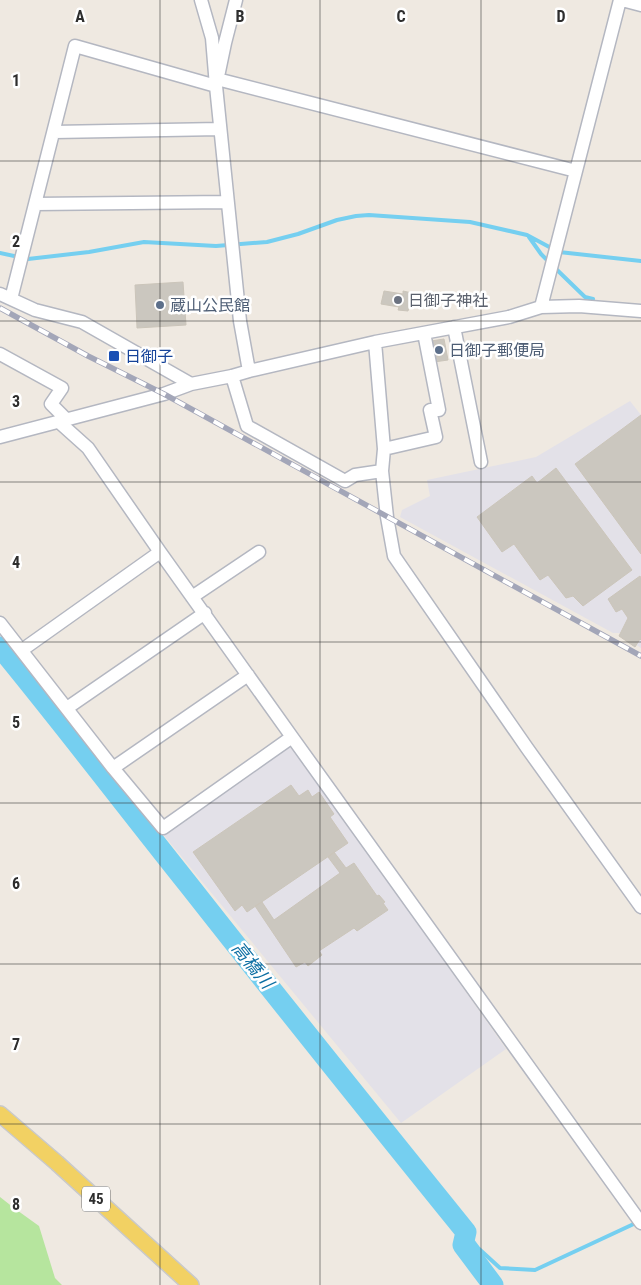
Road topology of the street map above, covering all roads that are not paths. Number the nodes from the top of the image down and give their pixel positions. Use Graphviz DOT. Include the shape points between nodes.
graph roads {
  1 [pos="201,0"];
  2 [pos="236,0"];
  3 [pos="621,0"];
  4 [pos="641,5"];
  5 [pos="216,82"];
  6 [pos="220,129"];
  7 [pos="54,132"];
  8 [pos="576,171"];
  9 [pos="227,202"];
  10 [pos="36,204"];
  11 [pos="6,297"];
  12 [pos="541,307"];
  13 [pos="641,311"];
  14 [pos="454,327"];
  15 [pos="424,332"];
  16 [pos="375,342"];
  17 [pos="0,354"];
  18 [pos="249,371"];
  19 [pos="232,376"];
  20 [pos="192,384"];
  21 [pos="63,421"];
  22 [pos="0,437"];
  23 [pos="384,450"];
  24 [pos="481,462"];
  25 [pos="382,470"];
  26 [pos="160,552"];
  27 [pos="259,552"];
  28 [pos="192,596"];
  29 [pos="205,613"];
  30 [pos="0,623"];
  31 [pos="22,650"];
  32 [pos="248,675"];
  33 [pos="67,708"];
  34 [pos="292,737"];
  35 [pos="113,768"];
  36 [pos="641,907"];
  37 [pos="0,1114"];
  38 [pos="639,1220"];
  39 [pos="191,1285"];
  1 -- 5 [label="street" via="212,38"];
  2 -- 5 [label="street"];
  3 -- 4 [label="street"];
  3 -- 8 [label="street"];
  5 -- 6 [label="street"];
  5 -- 7 [label="street" via="76,46"];
  5 -- 8 [label="street"];
  6 -- 7 [label="street"];
  6 -- 9 [label="street"];
  7 -- 10 [label="street"];
  8 -- 12 [label="street"];
  9 -- 10 [label="street"];
  9 -- 18 [label="street"];
  10 -- 11 [label="street" via="20,266"];
  11 -- 20 [label="street" via="35,310 82,322"];
  12 -- 13 [label="street"];
  12 -- 14 [label="street" via="509,317"];
  14 -- 15 [label="street"];
  14 -- 24 [label="street"];
  15 -- 16 [label="street"];
  15 -- 23 [label="street" via="439,410 430,410 436,437"];
  16 -- 18 [label="street"];
  16 -- 23 [label="street"];
  17 -- 21 [label="street" via="62,388 50,404"];
  18 -- 19 [label="street"];
  19 -- 20 [label="street"];
  19 -- 25 [label="street" via="247,426 345,481 355,475"];
  20 -- 21 [label="street"];
  21 -- 22 [label="street"];
  21 -- 26 [label="street" via="88,448"];
  23 -- 25 [label="street"];
  25 -- 36 [label="street" via="394,556 526,748"];
  26 -- 28 [label="street"];
  26 -- 31 [label="street"];
  27 -- 28 [label="street"];
  28 -- 29 [label="street"];
  29 -- 32 [label="street"];
  29 -- 33 [label="street"];
  30 -- 31 [label="street"];
  31 -- 33 [label="street"];
  32 -- 34 [label="street"];
  32 -- 35 [label="street"];
  33 -- 35 [label="street"];
  34 -- 35 [label="street" via="163,828"];
  34 -- 38 [label="street"];
  37 -- 39 [label="main road, 45"];
}
